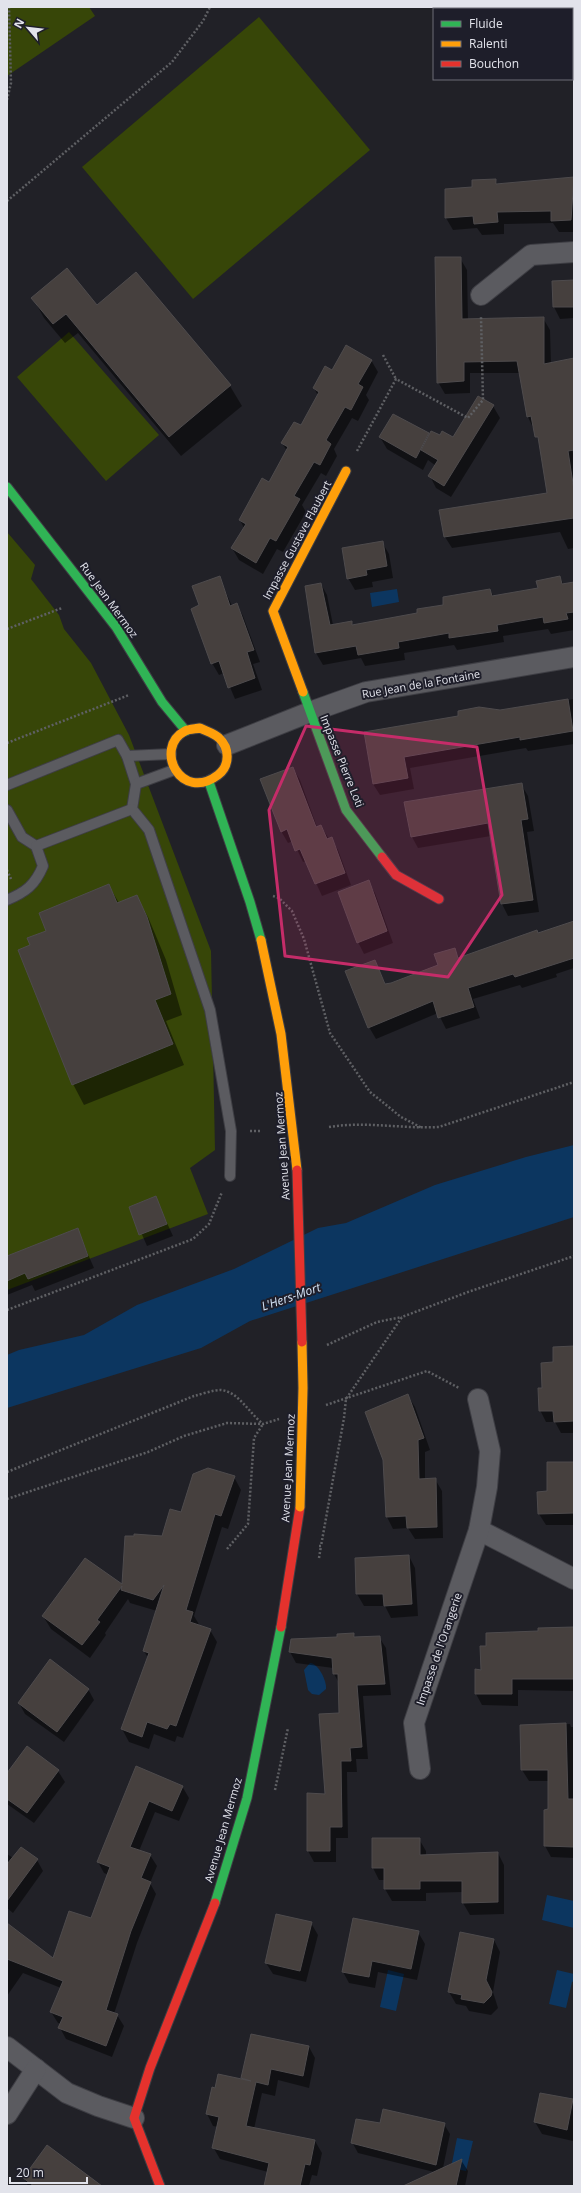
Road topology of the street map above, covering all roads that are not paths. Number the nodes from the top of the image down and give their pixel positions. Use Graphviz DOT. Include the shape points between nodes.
graph roads {
  1 [pos="574,252"];
  2 [pos="481,295"];
  3 [pos="346,471"];
  4 [pos="7,487"];
  5 [pos="574,657"];
  6 [pos="310,712"];
  7 [pos="186,731"];
  8 [pos="227,745"];
  9 [pos="171,754"];
  10 [pos="127,756"];
  11 [pos="174,770"];
  12 [pos="209,782"];
  13 [pos="136,784"];
  14 [pos="7,785"];
  15 [pos="132,809"];
  16 [pos="7,810"];
  17 [pos="36,846"];
  18 [pos="439,899"];
  19 [pos="7,900"];
  20 [pos="230,1176"];
  21 [pos="478,1399"];
  22 [pos="479,1530"];
  23 [pos="574,1579"];
  24 [pos="420,1769"];
  25 [pos="7,2047"];
  26 [pos="36,2069"];
  27 [pos="7,2114"];
  28 [pos="134,2118"];
  29 [pos="160,2186"];
  1 -- 2 [label="street" via="531,255"];
  3 -- 6 [label="street, Impasse Gustave Flaubert" via="273,611"];
  4 -- 7 [label="street, Rue Jean Mermoz" via="116,627 162,702"];
  5 -- 6 [label="street, Rue Jean de la Fontaine" via="366,692"];
  6 -- 8 [label="street, Rue Jean de la Fontaine"];
  6 -- 18 [label="street, Impasse Pierre Loti" via="346,810 396,875"];
  7 -- 8 [label="street" via="200,728 215,732"];
  7 -- 9 [label="street" via="173,744"];
  8 -- 12 [label="street" via="226,766 220,776"];
  9 -- 10 [label="lane"];
  9 -- 11 [label="street"];
  10 -- 13 [label="lane"];
  10 -- 14 [label="lane" via="118,740"];
  11 -- 12 [label="street" via="190,783"];
  11 -- 13 [label="lane"];
  12 -- 28 [label="street, Avenue Jean Mermoz, bridge" via="250,902 269,972 287,1067 297,1170 303,1388 300,1507 283,1616 247,1798 208,1921 150,2068"];
  13 -- 15 [label="lane"];
  15 -- 17 [label="lane"];
  15 -- 20 [label="lane" via="149,830 210,1010 231,1131"];
  16 -- 17 [label="lane" via="22,837"];
  17 -- 19 [label="lane" via="43,866 37,881 22,894"];
  21 -- 22 [label="street, Impasse de l'Orangerie" via="490,1451"];
  22 -- 23 [label="street"];
  22 -- 24 [label="street, Impasse de l'Orangerie" via="414,1724"];
  25 -- 26 [label="street"];
  26 -- 27 [label="street"];
  26 -- 28 [label="street" via="67,2093"];
  28 -- 29 [label="street"];
}
